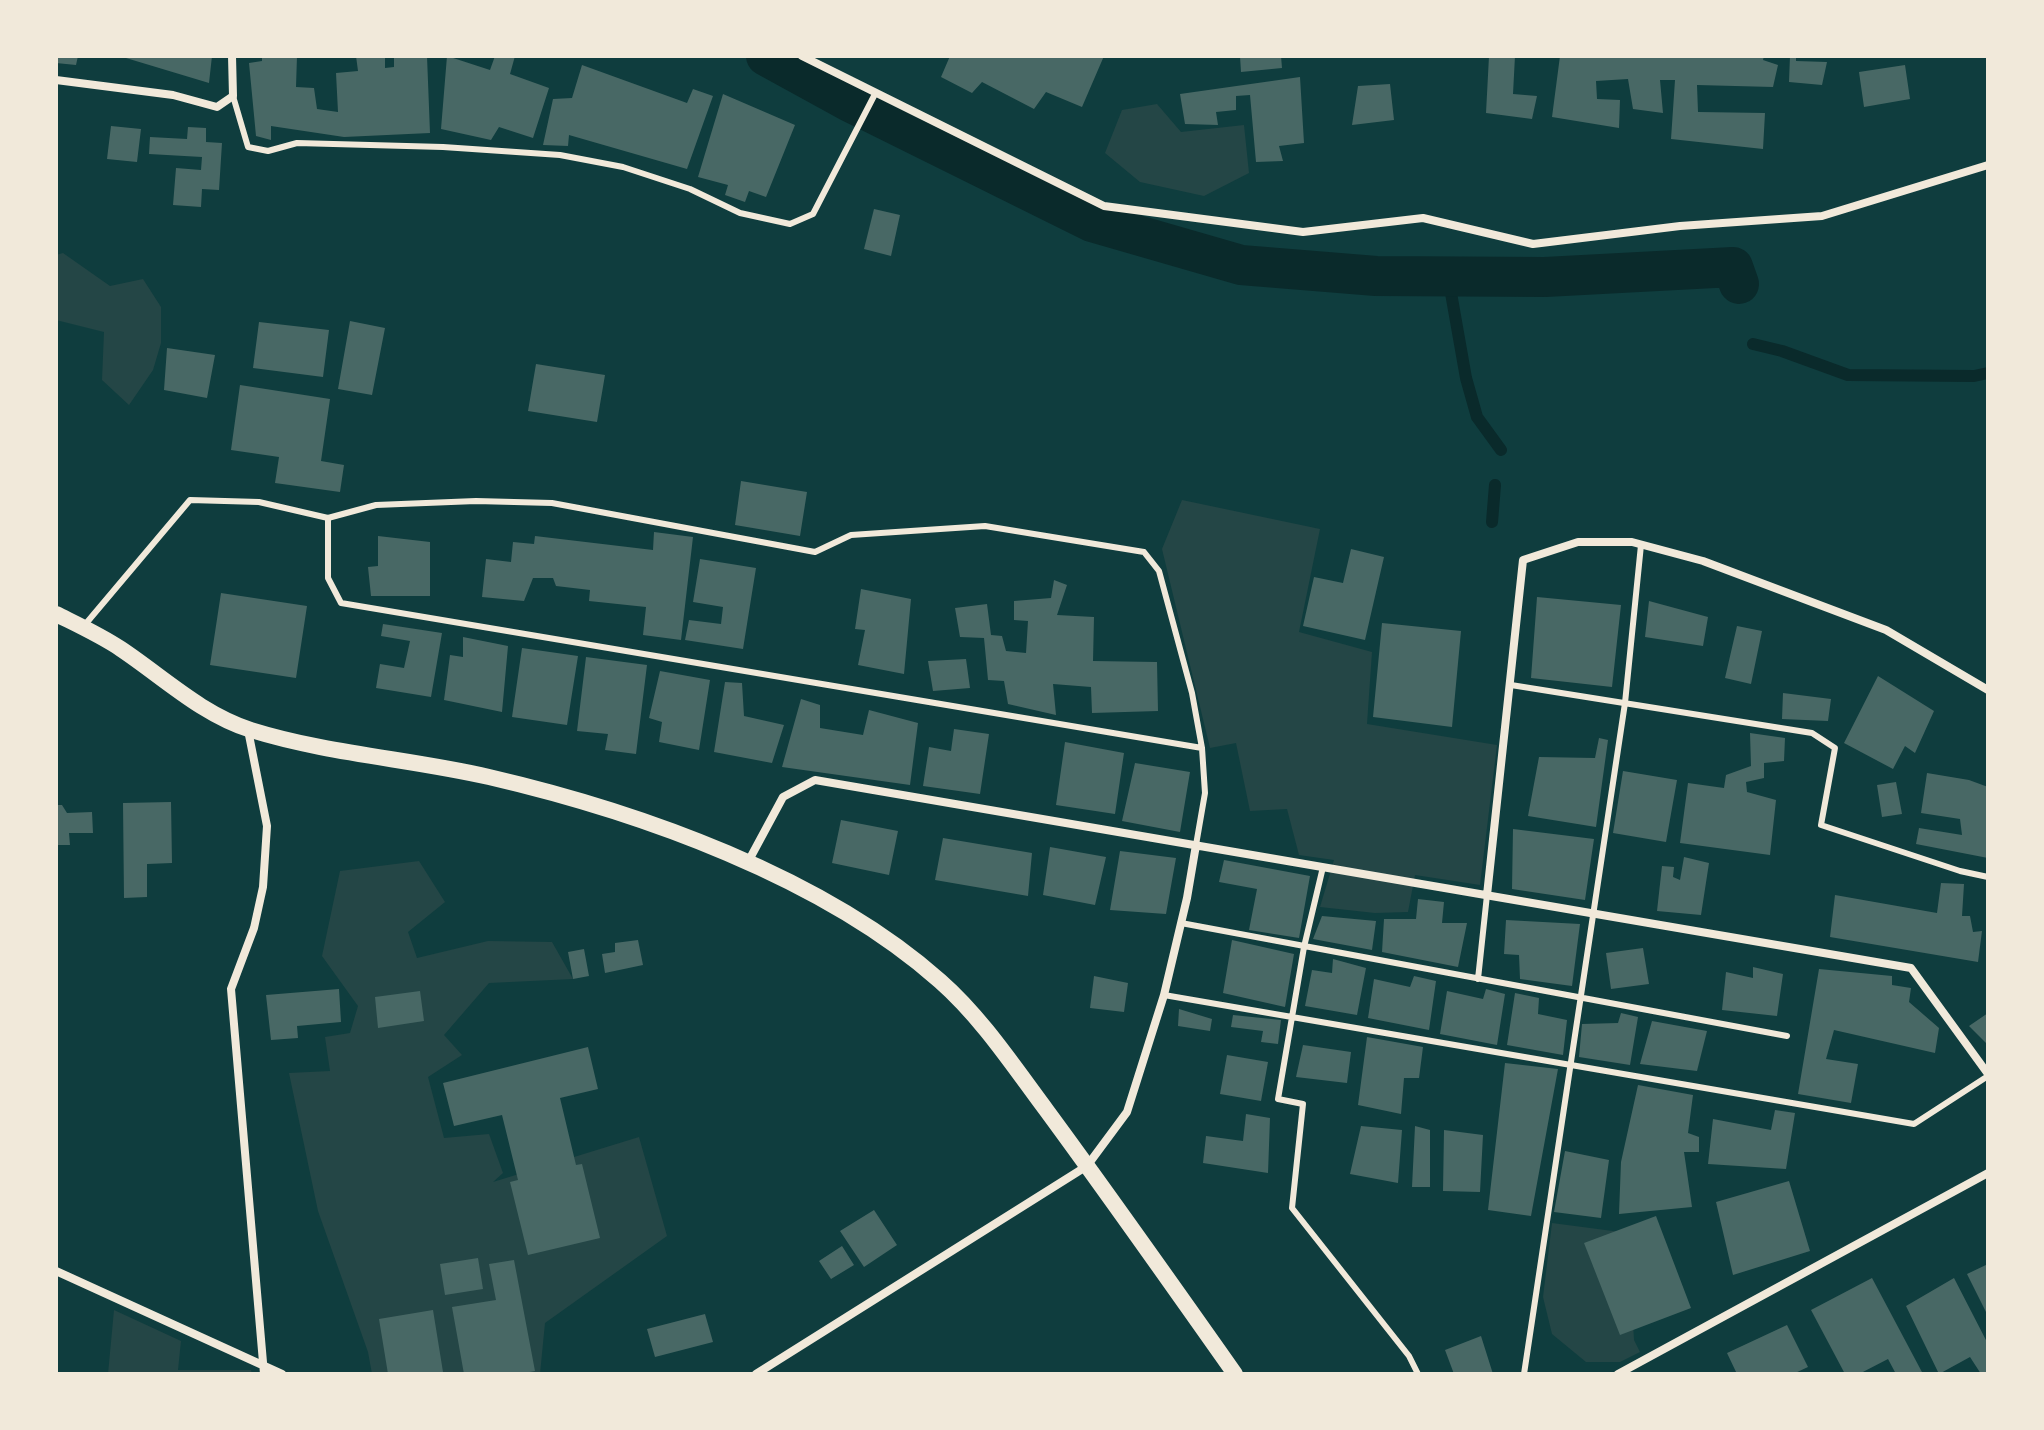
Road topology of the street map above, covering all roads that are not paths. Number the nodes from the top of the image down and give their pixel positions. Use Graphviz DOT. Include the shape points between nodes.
graph roads {
  1 [pos="232,56"];
  2 [pos="802,56"];
  3 [pos="56,80"];
  4 [pos="875,94"];
  5 [pos="233,96"];
  6 [pos="1988,165"];
  7 [pos="328,518"];
  8 [pos="1641,545"];
  9 [pos="56,614"];
  10 [pos="83,627"];
  11 [pos="1511,685"];
  12 [pos="1988,690"];
  13 [pos="1625,703"];
  14 [pos="248,729"];
  15 [pos="1202,748"];
  16 [pos="1196,845"];
  17 [pos="748,862"];
  18 [pos="1323,867"];
  19 [pos="1988,877"];
  20 [pos="1487,895"];
  21 [pos="1592,913"];
  22 [pos="1181,923"];
  23 [pos="1304,947"];
  24 [pos="1478,979"];
  25 [pos="1164,995"];
  26 [pos="1580,997"];
  27 [pos="1292,1017"];
  28 [pos="1787,1036"];
  29 [pos="1569,1065"];
  30 [pos="1988,1075"];
  31 [pos="1087,1166"];
  32 [pos="1988,1173"];
  33 [pos="56,1271"];
  34 [pos="264,1370"];
  35 [pos="282,1374"];
  36 [pos="756,1374"];
  37 [pos="1235,1374"];
  38 [pos="1418,1374"];
  39 [pos="1524,1374"];
  40 [pos="1618,1374"];
  1 -- 5 [label="street"];
  2 -- 4 [label="street"];
  3 -- 5 [label="street" via="173,95 217,107"];
  4 -- 5 [label="lane" via="813,214 790,224 740,213 690,189 623,167 560,155 414,146 297,143 268,151 248,147"];
  4 -- 6 [label="street" via="1104,206 1303,232 1423,218 1533,244 1822,216"];
  7 -- 10 [label="lane" via="259,502 190,500"];
  7 -- 15 [label="lane" via="328,578 341,603"];
  7 -- 15 [label="lane" via="376,505 552,503 815,552 851,535 985,526 1144,552 1159,571"];
  8 -- 11 [label="street" via="1578,542 1523,560"];
  8 -- 12 [label="street" via="1703,561 1886,630"];
  8 -- 13 [label="lane"];
  9 -- 10 [label="main road"];
  10 -- 14 [label="main road" via="204,708"];
  11 -- 13 [label="lane"];
  11 -- 20 [label="street"];
  13 -- 19 [label="lane" via="1812,733 1835,748 1821,825"];
  13 -- 21 [label="lane"];
  14 -- 17 [label="main road" via="488,777 620,815"];
  14 -- 34 [label="street" via="267,826 254,928 231,989"];
  15 -- 16 [label="lane" via="1205,793"];
  16 -- 17 [label="street" via="815,780 783,797"];
  16 -- 18 [label="street"];
  16 -- 22 [label="street"];
  17 -- 31 [label="main road" via="845,911 942,983 983,1027"];
  18 -- 20 [label="street"];
  18 -- 23 [label="lane"];
  20 -- 21 [label="street"];
  20 -- 24 [label="lane"];
  21 -- 26 [label="lane"];
  21 -- 30 [label="street" via="1911,968"];
  22 -- 23 [label="lane"];
  22 -- 25 [label="street"];
  23 -- 24 [label="lane"];
  23 -- 27 [label="lane"];
  24 -- 26 [label="lane"];
  25 -- 27 [label="lane"];
  25 -- 31 [label="street" via="1127,1112"];
  26 -- 28 [label="lane"];
  26 -- 29 [label="lane"];
  27 -- 29 [label="lane"];
  27 -- 38 [label="lane" via="1278,1099 1303,1104 1292,1208"];
  29 -- 30 [label="lane" via="1914,1124"];
  29 -- 39 [label="lane"];
  31 -- 36 [label="street"];
  31 -- 37 [label="main road"];
  32 -- 40 [label="street"];
  33 -- 34 [label="street"];
  34 -- 35 [label="street"];
}
